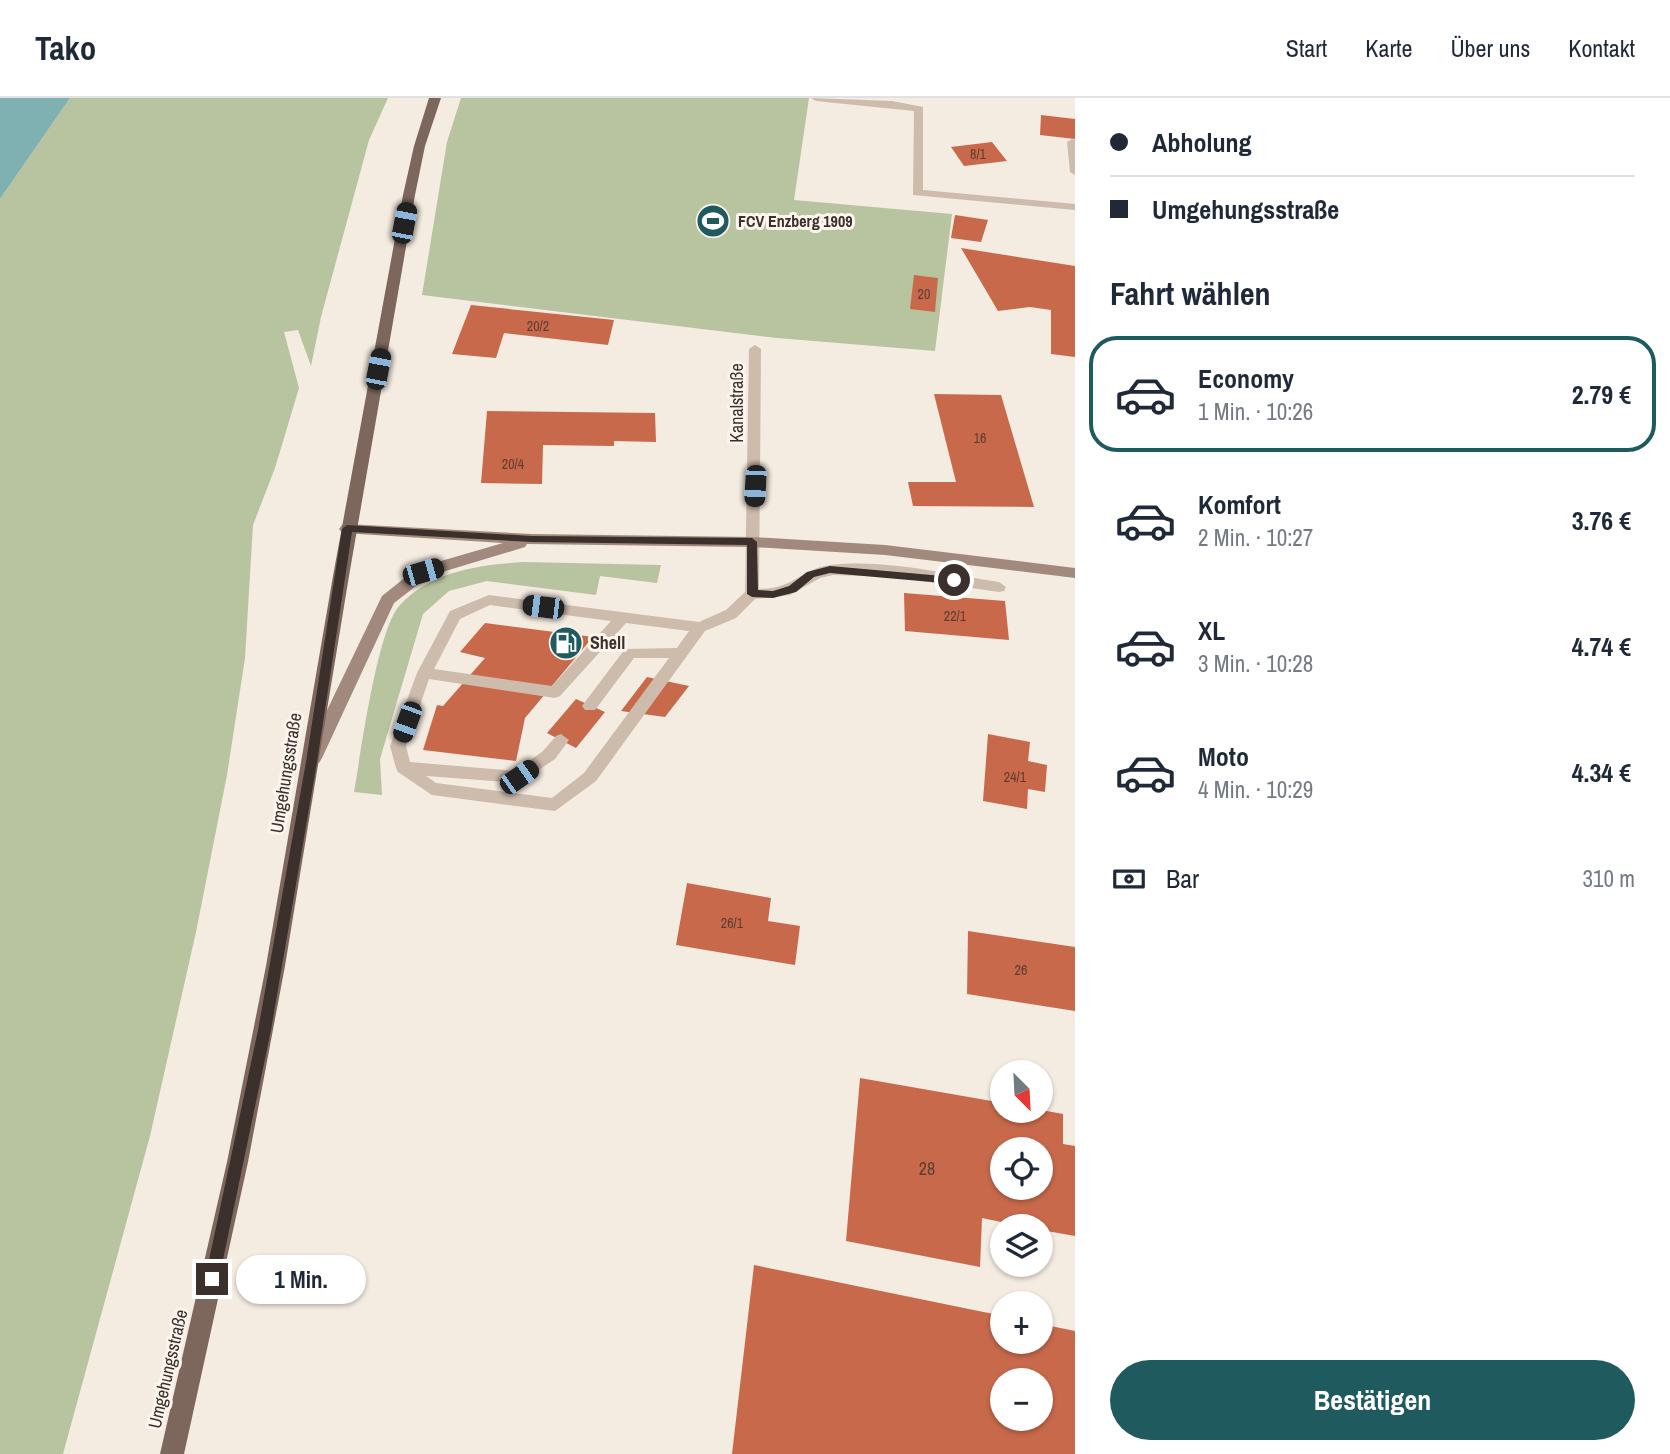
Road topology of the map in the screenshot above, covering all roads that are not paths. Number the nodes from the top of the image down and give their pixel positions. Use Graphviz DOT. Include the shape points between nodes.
graph roads {
  1 [pos="435,98"];
  2 [pos="816,98"];
  3 [pos="1072,142"];
  4 [pos="1075,172"];
  5 [pos="1075,207"];
  6 [pos="755,349"];
  7 [pos="347,529"];
  8 [pos="532,539"];
  9 [pos="752,542"];
  10 [pos="1075,573"];
  11 [pos="999,587"];
  12 [pos="752,594"];
  13 [pos="623,617"];
  14 [pos="700,627"];
  15 [pos="680,653"];
  16 [pos="424,673"];
  17 [pos="590,706"];
  18 [pos="561,740"];
  19 [pos="311,762"];
  20 [pos="404,768"];
  21 [pos="172,1454"];
  1 -- 7 [label="main road, Umgehungsstraße" via="415,172"];
  2 -- 5 [label="lane" via="919,109 917,193"];
  3 -- 4 [label="lane"];
  6 -- 9 [label="lane, Kanalstraße"];
  7 -- 8 [label="main road"];
  7 -- 19 [label="main road, Umgehungsstraße"];
  8 -- 9 [label="main road"];
  8 -- 19 [label="main road" via="423,572 388,600"];
  9 -- 10 [label="main road" via="885,550"];
  9 -- 12 [label="lane, Kanalstraße"];
  11 -- 12 [label="lane" via="830,570 811,575 792,589"];
  12 -- 14 [label="lane" via="731,614"];
  13 -- 14 [label="lane"];
  13 -- 16 [label="lane" via="555,692"];
  13 -- 16 [label="lane" via="489,600 455,615"];
  14 -- 15 [label="lane"];
  15 -- 17 [label="lane" via="630,653"];
  15 -- 20 [label="lane" via="590,777 555,805 432,789"];
  16 -- 20 [label="lane" via="398,746"];
  18 -- 20 [label="lane" via="519,777"];
  19 -- 21 [label="main road, Umgehungsstraße" via="254,1083"];
}
